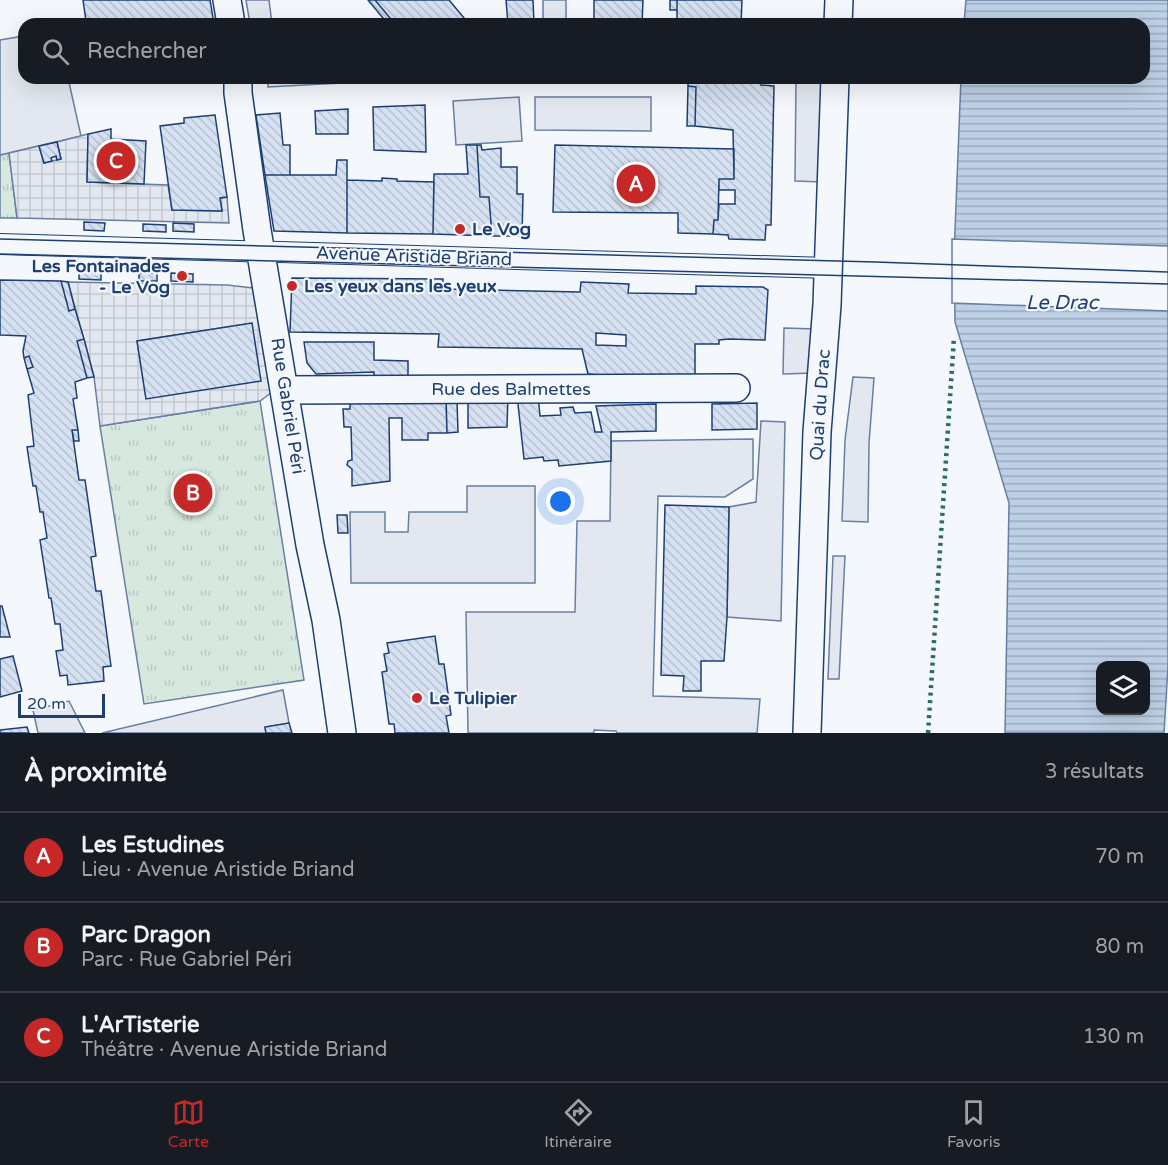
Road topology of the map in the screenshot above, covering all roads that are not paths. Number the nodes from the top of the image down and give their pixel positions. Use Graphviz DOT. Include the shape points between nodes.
graph roads {
  1 [pos="227,0"];
  2 [pos="839,0"];
  3 [pos="230,18"];
  4 [pos="838,18"];
  5 [pos="238,84"];
  6 [pos="835,84"];
  7 [pos="0,244"];
  8 [pos="261,251"];
  9 [pos="828,268"];
  10 [pos="736,388"];
  11 [pos="285,390"];
  12 [pos="342,733"];
  13 [pos="807,733"];
  1 -- 3 [label="street"];
  2 -- 4 [label="street"];
  5 -- 8 [label="street, Rue Gabriel Péri"];
  6 -- 9 [label="street, Quai du Drac"];
  7 -- 8 [label="street, Avenue Aristide Briand"];
  8 -- 9 [label="street, Avenue Aristide Briand"];
  8 -- 11 [label="street, Rue Gabriel Péri"];
  9 -- 13 [label="street, Quai du Drac" via="817,432"];
  10 -- 11 [label="street, Rue des Balmettes"];
  11 -- 12 [label="street, Rue Gabriel Péri"];
}
